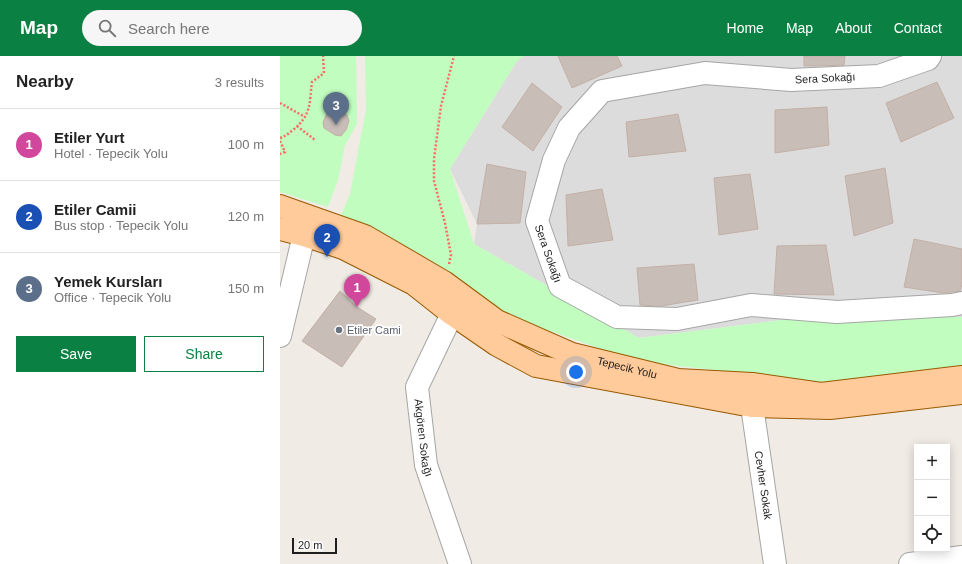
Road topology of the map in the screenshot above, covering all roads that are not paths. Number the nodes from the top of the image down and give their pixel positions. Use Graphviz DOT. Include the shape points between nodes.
graph roads {
  1 [pos="930,56"];
  2 [pos="280,206"];
  3 [pos="306,226"];
  4 [pos="280,229"];
  5 [pos="286,290"];
  6 [pos="962,303"];
  7 [pos="457,304"];
  8 [pos="280,336"];
  9 [pos="962,377"];
  10 [pos="752,384"];
  11 [pos="962,393"];
  12 [pos="752,406"];
  13 [pos="962,557"];
  14 [pos="460,564"];
  15 [pos="775,564"];
  16 [pos="910,564"];
  1 -- 6 [label="street, Sera Sokağı" via="928,59 879,76 791,80 705,73 602,90 569,128 554,160 537,221 560,286 617,317 677,319 751,305 836,312"];
  2 -- 3 [label="main road, Tepecik Yolu"];
  3 -- 4 [label="main road, Tepecik Yolu"];
  3 -- 5 [label="street"];
  3 -- 7 [label="main road, Tepecik Yolu" via="343,248"];
  3 -- 7 [label="main road, Tepecik Yolu" via="365,236 444,282"];
  5 -- 8 [label="street"];
  7 -- 10 [label="main road, Tepecik Yolu" via="572,354 678,380"];
  7 -- 12 [label="main road, Tepecik Yolu" via="497,345 536,366"];
  7 -- 14 [label="street, Akgören Sokağı" via="417,387 426,465"];
  9 -- 10 [label="main road, Tepecik Yolu" via="821,394"];
  10 -- 12 [label="main road"];
  11 -- 12 [label="main road, Tepecik Yolu" via="830,408"];
  12 -- 15 [label="street, Cevher Sokak"];
  13 -- 16 [label="street"];
}
